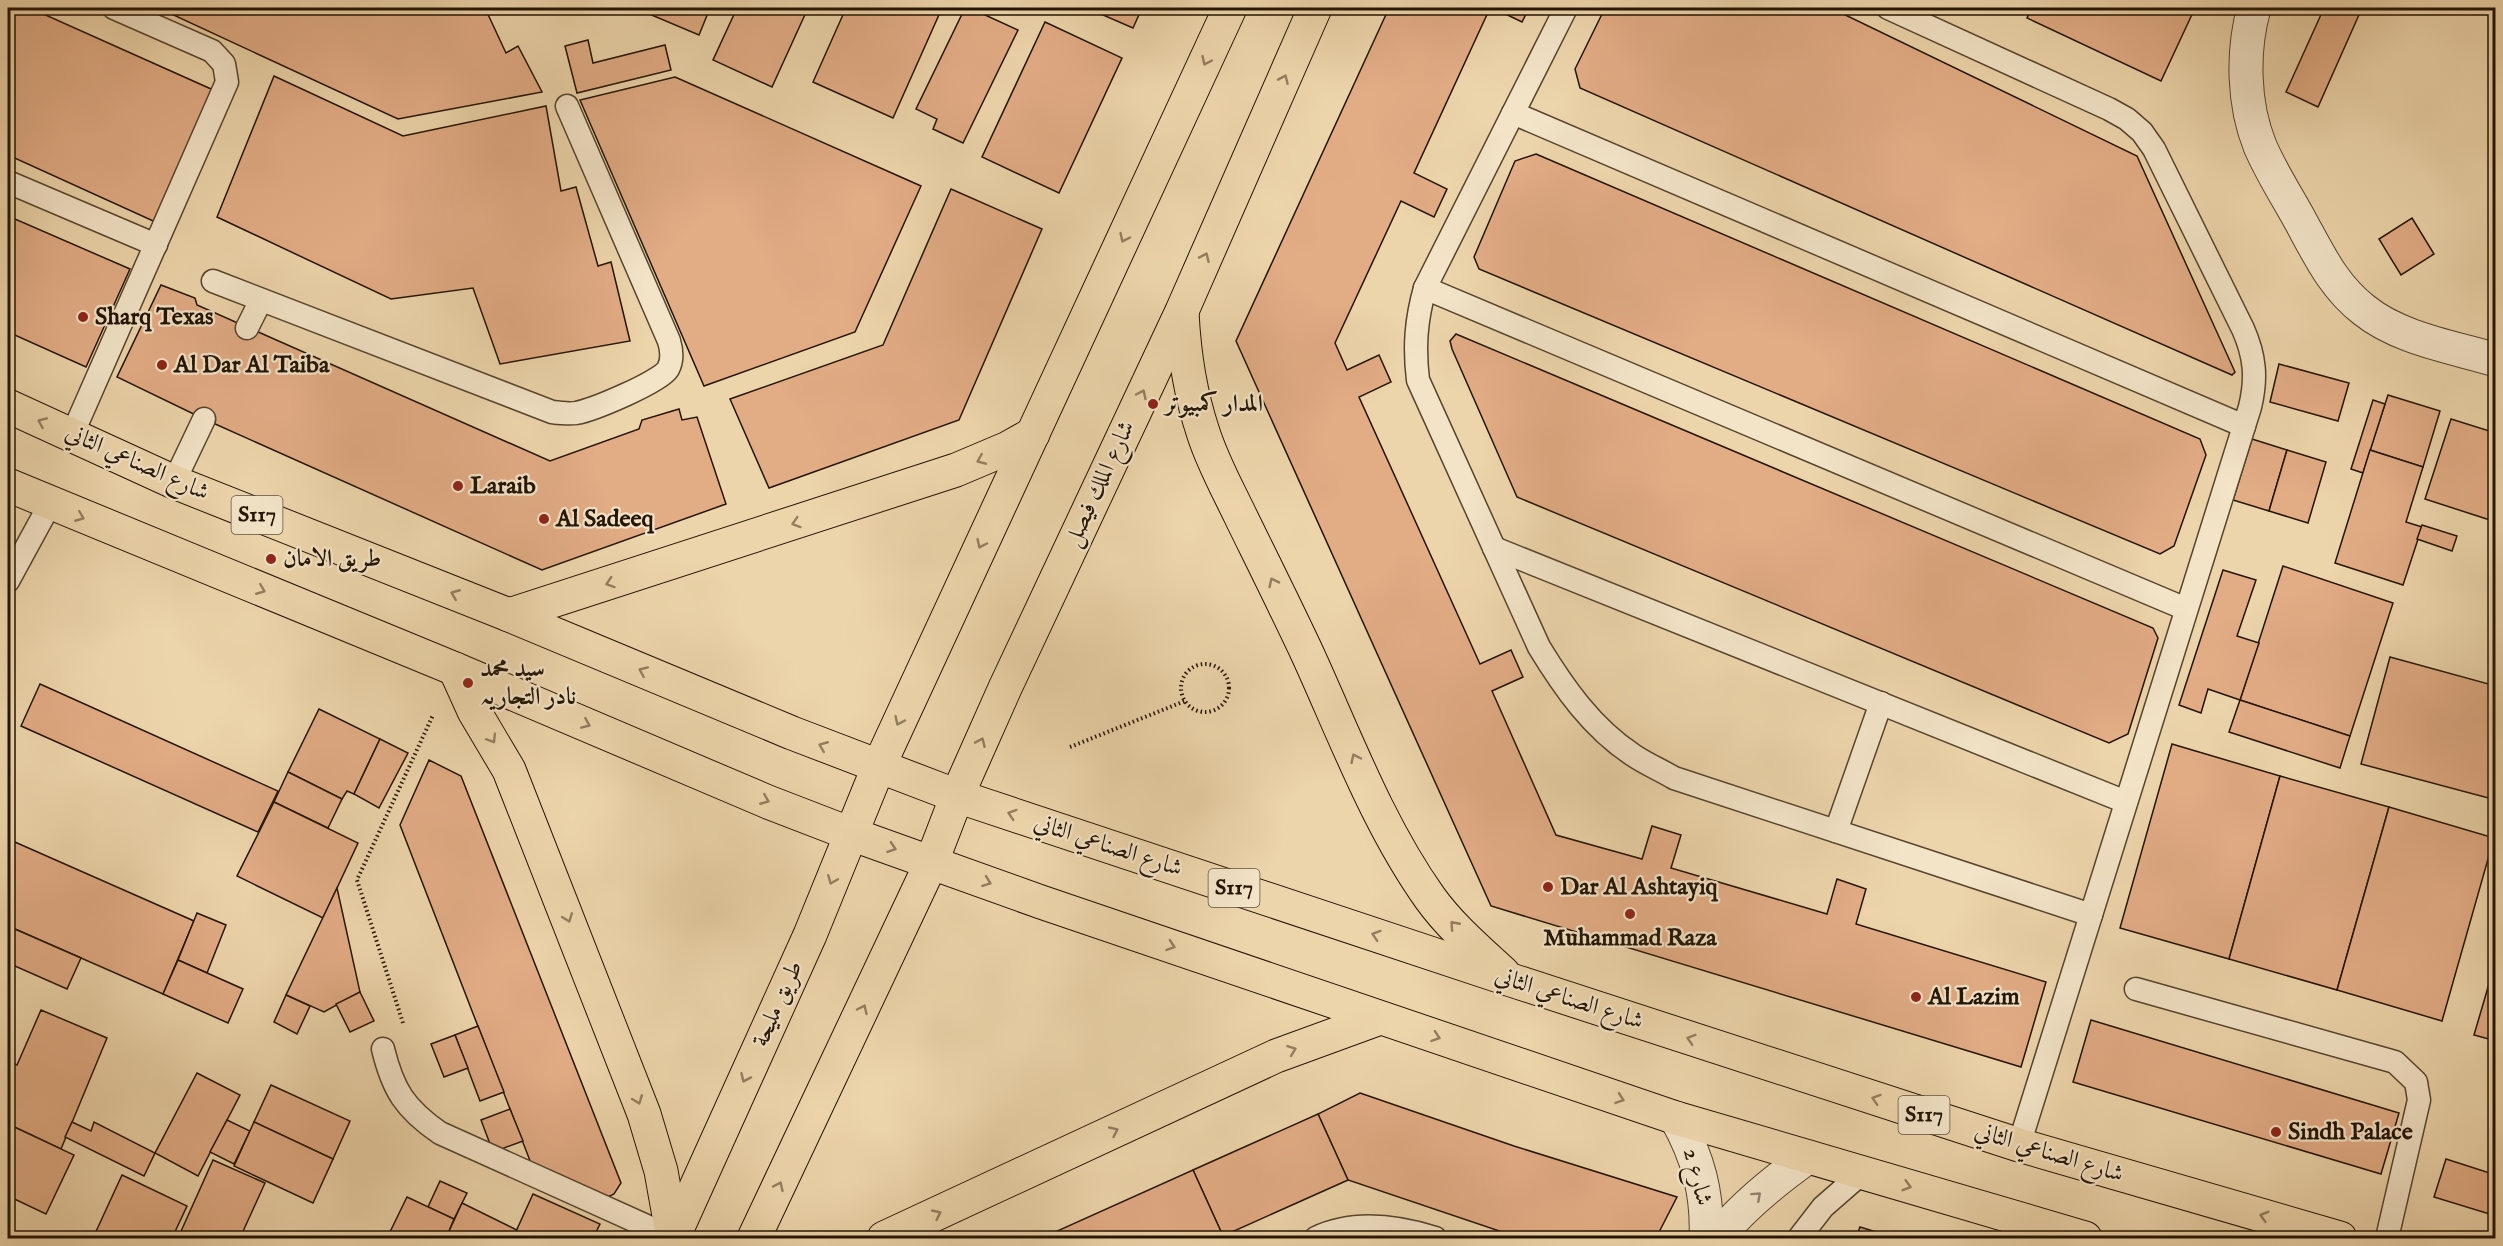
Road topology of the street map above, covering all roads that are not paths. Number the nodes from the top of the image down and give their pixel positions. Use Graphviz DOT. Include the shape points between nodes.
graph roads {
  1 [pos="114,8"];
  2 [pos="1230,8"];
  3 [pos="1315,8"];
  4 [pos="1566,8"];
  5 [pos="1888,8"];
  6 [pos="2254,8"];
  7 [pos="567,106"];
  8 [pos="1513,113"];
  9 [pos="8,182"];
  10 [pos="156,245"];
  11 [pos="213,281"];
  12 [pos="1425,288"];
  13 [pos="261,300"];
  14 [pos="1182,311"];
  15 [pos="247,328"];
  16 [pos="2496,360"];
  17 [pos="8,406"];
  18 [pos="204,419"];
  19 [pos="2244,426"];
  20 [pos="1033,434"];
  21 [pos="72,435"];
  22 [pos="174,482"];
  23 [pos="8,485"];
  24 [pos="50,504"];
  25 [pos="1494,548"];
  26 [pos="8,581"];
  27 [pos="2187,609"];
  28 [pos="509,615"];
  29 [pos="455,669"];
  30 [pos="1881,703"];
  31 [pos="878,768"];
  32 [pos="957,796"];
  33 [pos="2126,802"];
  34 [pos="1836,831"];
  35 [pos="851,834"];
  36 [pos="932,861"];
  37 [pos="2091,915"];
  38 [pos="1511,980"];
  39 [pos="2136,989"];
  40 [pos="1380,1018"];
  41 [pos="383,1049"];
  42 [pos="1676,1118"];
  43 [pos="2019,1145"];
  44 [pos="1808,1157"];
  45 [pos="1862,1173"];
  46 [pos="1374,1233"];
  47 [pos="673,1238"];
  48 [pos="754,1239"];
  49 [pos="885,1239"];
  50 [pos="1316,1239"];
  51 [pos="1435,1239"];
  52 [pos="1706,1239"];
  53 [pos="1717,1239"];
  54 [pos="1799,1239"];
  55 [pos="2085,1239"];
  56 [pos="2340,1239"];
  57 [pos="2387,1239"];
  1 -- 10 [label="lane" via="212,51 227,73 224,91"];
  2 -- 20 [label="main road, one-way"];
  14 -- 3 [label="main road, شارع الملك فيصل, one-way"];
  4 -- 8 [label="lane"];
  5 -- 19 [label="lane" via="2109,109 2142,132 2165,167 2251,347 2255,387"];
  6 -- 16 [label="street" via="2247,44 2247,79 2260,146 2328,271 2365,312 2388,326"];
  7 -- 13 [label="lane" via="669,342 671,360 662,376 602,405 574,414 552,412"];
  8 -- 12 [label="lane"];
  8 -- 19 [label="lane"];
  9 -- 10 [label="lane"];
  10 -- 21 [label="lane"];
  11 -- 13 [label="lane"];
  12 -- 25 [label="lane" via="1417,318 1419,380"];
  12 -- 27 [label="lane"];
  13 -- 15 [label="lane"];
  32 -- 14 [label="main road, شارع الملك فيصل, one-way"];
  38 -- 14 [label="main road, one-way" via="1431,900 1382,815 1204,434 1184,353"];
  21 -- 17 [label="main road, شارع الصناعي الثاني / S117, one-way"];
  18 -- 22 [label="lane"];
  19 -- 27 [label="lane"];
  20 -- 28 [label="main road, one-way" via="956,470"];
  20 -- 31 [label="main road, one-way"];
  21 -- 22 [label="main road, شارع الصناعي الثاني / S117"];
  28 -- 22 [label="main road, شارع الصناعي الثاني / S117, one-way"];
  23 -- 24 [label="main road"];
  24 -- 26 [label="lane"];
  24 -- 29 [label="main road, one-way"];
  25 -- 30 [label="lane"];
  25 -- 34 [label="lane" via="1539,647 1564,688 1595,724 1633,755 1674,778"];
  27 -- 33 [label="lane"];
  31 -- 28 [label="main road, شارع الصناعي الثاني / S117, one-way"];
  29 -- 35 [label="main road, one-way"];
  29 -- 47 [label="main road, one-way" via="474,711 509,770 635,1092 661,1171"];
  30 -- 33 [label="lane"];
  30 -- 34 [label="lane"];
  31 -- 32 [label="main road, شارع الصناعي الثاني / S117"];
  31 -- 35 [label="main road, طريق مليحة"];
  32 -- 36 [label="main road"];
  38 -- 32 [label="main road, شارع الصناعي الثاني / S117, one-way"];
  33 -- 37 [label="lane"];
  34 -- 37 [label="lane"];
  35 -- 36 [label="main road, one-way"];
  35 -- 47 [label="main road, طريق مليحة, one-way"];
  36 -- 40 [label="main road, one-way"];
  48 -- 36 [label="main road, one-way"];
  37 -- 43 [label="lane"];
  43 -- 38 [label="main road, شارع الصناعي الثاني / S117, one-way"];
  39 -- 57 [label="lane" via="2395,1062 2416,1083 2419,1100"];
  40 -- 42 [label="main road, one-way"];
  49 -- 40 [label="main road, one-way" via="1276,1056"];
  41 -- 47 [label="lane" via="389,1075 401,1098 418,1118 440,1133"];
  42 -- 44 [label="main road"];
  42 -- 52 [label="street, شارع 2" via="1699,1166 1705,1192"];
  56 -- 43 [label="main road, شارع الصناعي الثاني / S117, one-way"];
  44 -- 45 [label="main road"];
  53 -- 44 [label="street, شارع 2, one-way" via="1753,1200"];
  45 -- 54 [label="lane" via="1823,1207"];
  45 -- 55 [label="main road, one-way"];
  46 -- 50 [label="lane" via="1351,1228"];
  46 -- 51 [label="lane" via="1414,1232"];
}
